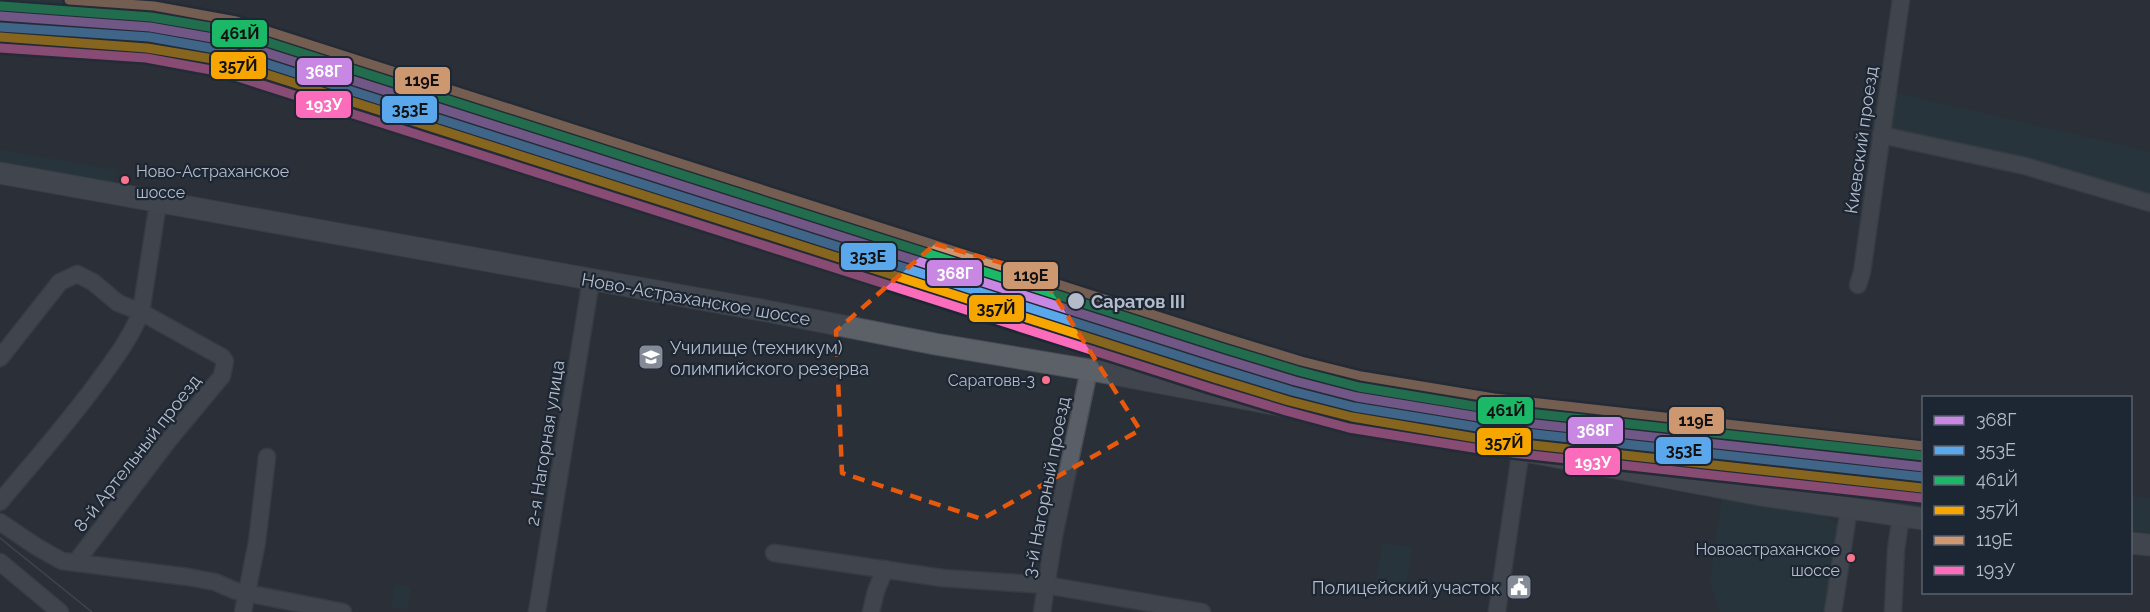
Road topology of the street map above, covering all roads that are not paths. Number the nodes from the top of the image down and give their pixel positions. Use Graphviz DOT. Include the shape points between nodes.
graph roads {
  1 [pos="1901,0"];
  2 [pos="1881,135"];
  3 [pos="0,173"];
  4 [pos="158,203"];
  5 [pos="2150,203"];
  6 [pos="591,280"];
  7 [pos="1858,285"];
  8 [pos="141,312"];
  9 [pos="0,358"];
  10 [pos="1089,370"];
  11 [pos="1521,449"];
  12 [pos="267,457"];
  13 [pos="0,502"];
  14 [pos="1849,508"];
  15 [pos="1901,515"];
  16 [pos="1922,519"];
  17 [pos="0,522"];
  18 [pos="2132,543"];
  19 [pos="2150,545"];
  20 [pos="774,553"];
  21 [pos="0,562"];
  22 [pos="76,562"];
  23 [pos="885,569"];
  24 [pos="1046,585"];
  25 [pos="247,593"];
  26 [pos="60,612"];
  27 [pos="243,612"];
  28 [pos="343,612"];
  29 [pos="537,612"];
  30 [pos="871,612"];
  31 [pos="1042,612"];
  32 [pos="1202,612"];
  33 [pos="1497,612"];
  34 [pos="1833,612"];
  35 [pos="1893,612"];
  1 -- 2 [label="street, Киевский проезд"];
  2 -- 5 [label="street" via="2025,166"];
  2 -- 7 [label="street, Киевский проезд"];
  3 -- 4 [label="main road, Ново-Астраханское шоссе"];
  4 -- 6 [label="main road, Ново-Астраханское шоссе"];
  4 -- 8 [label="street"];
  6 -- 10 [label="main road, Ново-Астраханское шоссе"];
  6 -- 29 [label="street, 2-я Нагорная улица"];
  8 -- 9 [label="street" via="118,303 77,274 60,282"];
  8 -- 13 [label="street" via="127,342 83,402"];
  8 -- 22 [label="street, 8-й Артельный проезд" via="222,357 226,366"];
  10 -- 11 [label="main road, Ново-Астраханское шоссе"];
  10 -- 24 [label="street, 3-й Нагорный проезд"];
  11 -- 14 [label="main road, Ново-Астраханское шоссе"];
  11 -- 33 [label="street"];
  12 -- 25 [label="street"];
  14 -- 15 [label="main road, Ново-Астраханское шоссе"];
  14 -- 34 [label="street"];
  15 -- 16 [label="main road, Ново-Астраханское шоссе"];
  15 -- 35 [label="street"];
  17 -- 22 [label="street" via="37,548 62,561"];
  18 -- 19 [label="main road"];
  20 -- 23 [label="street"];
  21 -- 26 [label="street"];
  22 -- 25 [label="street" via="188,577"];
  23 -- 24 [label="street" via="942,578"];
  23 -- 30 [label="street"];
  24 -- 31 [label="street, 3-й Нагорный проезд"];
  24 -- 32 [label="street"];
  25 -- 27 [label="street"];
  25 -- 28 [label="street"];
}
